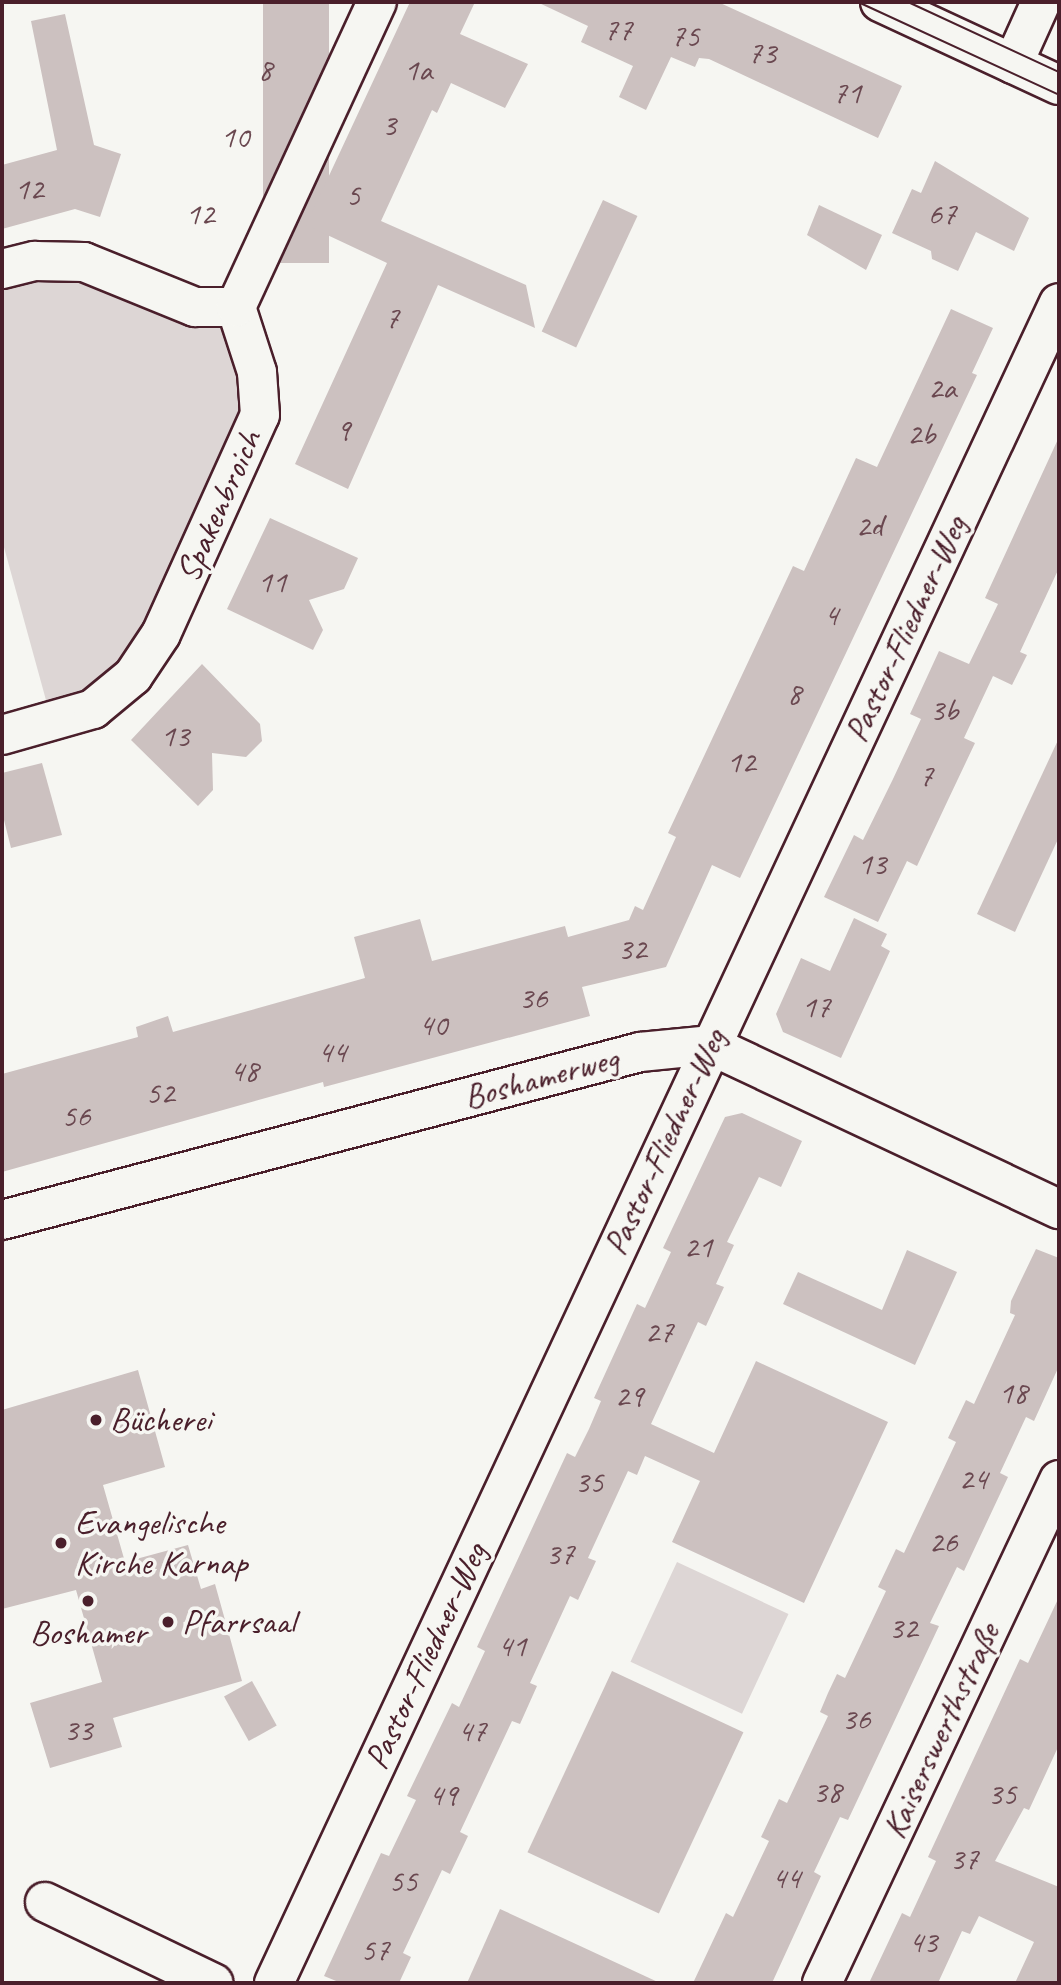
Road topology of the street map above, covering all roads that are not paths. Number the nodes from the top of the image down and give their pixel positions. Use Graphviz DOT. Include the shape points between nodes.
graph roads {
  1 [pos="377,2"];
  2 [pos="880,2"];
  3 [pos="1041,2"];
  4 [pos="1013,64"];
  5 [pos="1059,85"];
  6 [pos="2,269"];
  7 [pos="1059,303"];
  8 [pos="236,307"];
  9 [pos="2,735"];
  10 [pos="710,1045"];
  11 [pos="1059,1209"];
  12 [pos="2,1220"];
  13 [pos="1059,1480"];
  14 [pos="45,1902"];
  15 [pos="213,1983"];
  16 [pos="274,1983"];
  17 [pos="822,1983"];
  1 -- 8 [label="street"];
  2 -- 4 [label="street"];
  3 -- 4 [label="street"];
  4 -- 5 [label="street"];
  6 -- 8 [label="street" via="35,261 84,262 195,307"];
  7 -- 10 [label="street, Pastor-Fliedner-Weg"];
  8 -- 9 [label="street, Spakenbroich" via="257,372 260,415 161,634 133,676 93,709"];
  10 -- 11 [label="street"];
  10 -- 12 [label="street, Boshamerweg" via="640,1052"];
  10 -- 16 [label="street, Pastor-Fliedner-Weg"];
  13 -- 17 [label="street, Kaiserswerthstraße"];
  14 -- 15 [label="street"];
}
